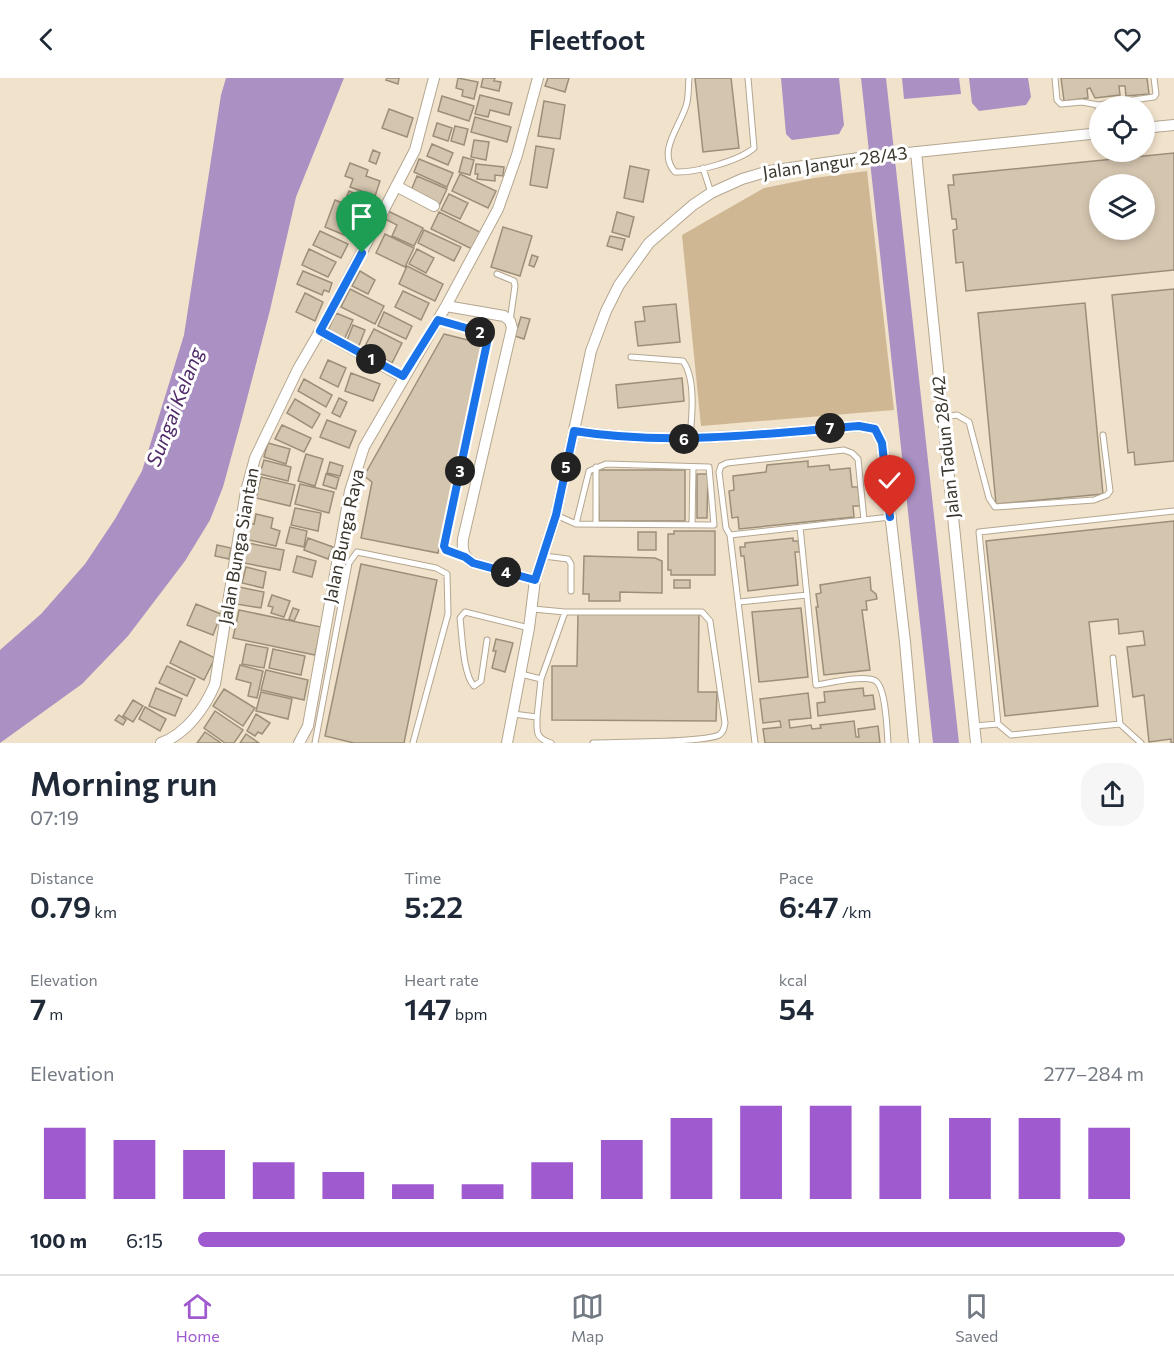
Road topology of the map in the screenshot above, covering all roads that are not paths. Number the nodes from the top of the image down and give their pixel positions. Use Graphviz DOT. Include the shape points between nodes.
graph roads {
  1 [pos="434,78"];
  2 [pos="538,78"];
  3 [pos="689,78"];
  4 [pos="748,78"];
  5 [pos="1055,78"];
  6 [pos="1154,78"];
  7 [pos="1155,96"];
  8 [pos="1089,103"];
  9 [pos="1174,125"];
  10 [pos="1155,127"];
  11 [pos="1089,134"];
  12 [pos="916,152"];
  13 [pos="703,168"];
  14 [pos="396,186"];
  15 [pos="711,193"];
  16 [pos="434,206"];
  17 [pos="497,274"];
  18 [pos="446,306"];
  19 [pos="438,320"];
  20 [pos="510,321"];
  21 [pos="320,331"];
  22 [pos="631,357"];
  23 [pos="403,376"];
  24 [pos="943,417"];
  25 [pos="574,431"];
  26 [pos="1103,435"];
  27 [pos="690,439"];
  28 [pos="596,467"];
  29 [pos="693,467"];
  30 [pos="1174,511"];
  31 [pos="556,515"];
  32 [pos="890,517"];
  33 [pos="864,520"];
  34 [pos="576,524"];
  35 [pos="596,524"];
  36 [pos="692,525"];
  37 [pos="800,527"];
  38 [pos="730,535"];
  39 [pos="544,556"];
  40 [pos="465,557"];
  41 [pos="535,580"];
  42 [pos="571,591"];
  43 [pos="807,595"];
  44 [pos="739,602"];
  45 [pos="533,609"];
  46 [pos="565,612"];
  47 [pos="448,614"];
  48 [pos="460,618"];
  49 [pos="530,628"];
  50 [pos="487,640"];
  51 [pos="1113,658"];
  52 [pos="521,674"];
  53 [pos="541,679"];
  54 [pos="513,714"];
  55 [pos="537,717"];
  56 [pos="998,724"];
  57 [pos="1120,724"];
  58 [pos="974,726"];
  59 [pos="161,743"];
  60 [pos="299,743"];
  61 [pos="315,743"];
  62 [pos="413,743"];
  63 [pos="507,743"];
  64 [pos="551,743"];
  65 [pos="592,743"];
  66 [pos="755,743"];
  67 [pos="888,743"];
  68 [pos="914,743"];
  69 [pos="976,743"];
  70 [pos="1141,743"];
  1 -- 14 [label="street, Jalan Bunga Siantan" via="415,150"];
  2 -- 18 [label="street, Jalan Bunga Raya" via="498,209"];
  3 -- 13 [label="lane" via="687,104 667,156 675,172"];
  4 -- 13 [label="lane" via="754,148 738,158"];
  5 -- 8 [label="lane" via="1061,104"];
  6 -- 7 [label="lane"];
  9 -- 10 [label="street"];
  11 -- 12 [label="street, Jalan Jangur 28/43"];
  12 -- 15 [label="street, Jalan Jangur 28/43" via="769,171"];
  12 -- 24 [label="street, Jalan Tadun 28/42"];
  13 -- 15 [label="lane"];
  14 -- 16 [label="street"];
  14 -- 21 [label="street, Jalan Bunga Siantan"];
  15 -- 25 [label="street, Jalan Jangur 28/43" via="649,243 619,285 591,351"];
  17 -- 20 [label="lane" via="514,281"];
  18 -- 19 [label="street, Jalan Bunga Raya"];
  18 -- 20 [label="street" via="504,316"];
  19 -- 23 [label="street, Jalan Bunga Raya"];
  19 -- 40 [label="lane" via="479,331 488,338 444,546"];
  20 -- 40 [label="street" via="463,539"];
  21 -- 23 [label="street"];
  21 -- 59 [label="street, Jalan Bunga Siantan" via="255,458 210,697 192,721"];
  22 -- 27 [label="lane" via="683,361 688,368 693,408"];
  23 -- 60 [label="street, Jalan Bunga Raya" via="364,447 350,491 309,726"];
  24 -- 26 [label="lane" via="957,415 969,422 988,498 995,507 1094,500 1107,495 1110,491"];
  24 -- 58 [label="street, Jalan Tadun 28/42"];
  25 -- 27 [label="street"];
  25 -- 31 [label="street, Jalan Jangur 28/43"];
  27 -- 32 [label="street" via="859,426 875,429 882,443"];
  28 -- 29 [label="lane"];
  28 -- 34 [label="lane" via="589,471"];
  28 -- 35 [label="lane"];
  29 -- 36 [label="lane"];
  29 -- 36 [label="lane" via="709,467 714,525"];
  30 -- 56 [label="lane" via="979,532"];
  31 -- 34 [label="lane"];
  31 -- 39 [label="street, Jalan Jangur 28/43"];
  32 -- 33 [label="lane"];
  32 -- 68 [label="street"];
  33 -- 37 [label="lane"];
  33 -- 38 [label="lane" via="858,459 852,453 844,450 738,461 727,463 719,472"];
  34 -- 35 [label="lane"];
  35 -- 36 [label="lane"];
  37 -- 38 [label="lane"];
  37 -- 43 [label="lane"];
  38 -- 44 [label="lane"];
  39 -- 41 [label="street, Jalan Jangur 28/43"];
  39 -- 42 [label="lane" via="568,559"];
  40 -- 41 [label="street" via="473,563"];
  41 -- 45 [label="street, Jalan Jangur 28/43"];
  43 -- 44 [label="lane"];
  43 -- 67 [label="lane" via="816,685 867,679 880,684"];
  44 -- 66 [label="lane"];
  45 -- 46 [label="lane"];
  45 -- 49 [label="street, Jalan Jangur 28/43"];
  46 -- 53 [label="lane"];
  46 -- 65 [label="lane" via="702,612 712,626 724,731 702,740"];
  47 -- 48 [label="lane"];
  47 -- 61 [label="lane" via="447,574 436,568 357,552 349,563"];
  47 -- 62 [label="lane"];
  48 -- 49 [label="lane" via="465,612"];
  48 -- 50 [label="lane" via="467,674 474,686 481,681"];
  49 -- 52 [label="street, Jalan Jangur 28/43"];
  51 -- 57 [label="lane"];
  52 -- 53 [label="lane"];
  52 -- 54 [label="street, Jalan Jangur 28/43"];
  53 -- 55 [label="lane"];
  54 -- 55 [label="lane"];
  54 -- 63 [label="street, Jalan Jangur 28/43"];
  55 -- 64 [label="lane" via="537,732 542,740"];
  56 -- 57 [label="lane" via="1011,735"];
  56 -- 58 [label="lane"];
  57 -- 70 [label="lane"];
  58 -- 69 [label="street, Jalan Tadun 28/42"];
}
